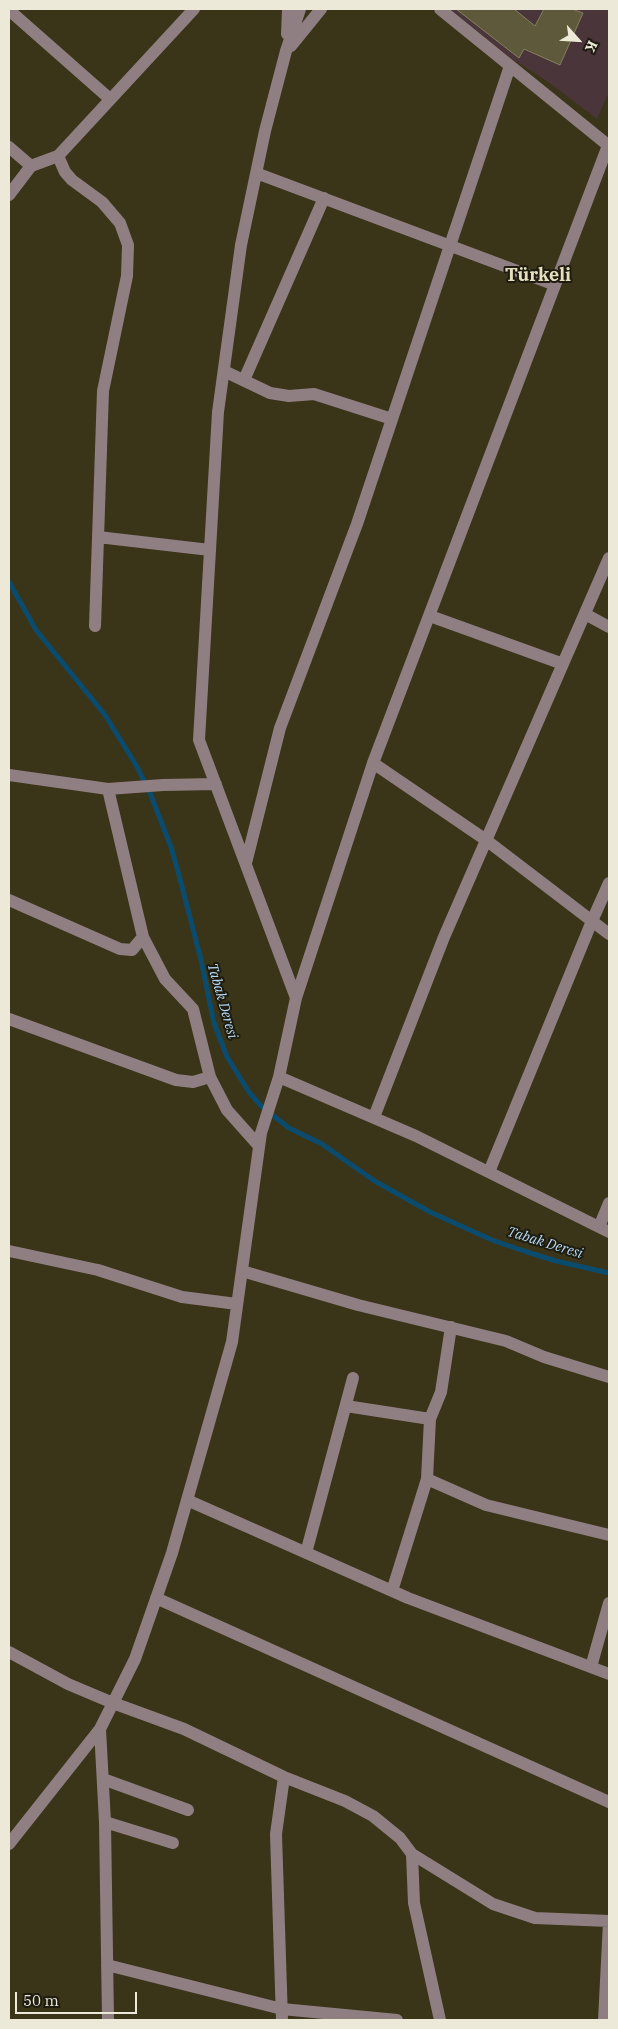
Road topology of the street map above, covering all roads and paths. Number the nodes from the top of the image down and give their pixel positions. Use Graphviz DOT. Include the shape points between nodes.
graph roads {
  1 [pos="193,9"];
  2 [pos="288,9"];
  3 [pos="300,9"];
  4 [pos="321,9"];
  5 [pos="440,9"];
  6 [pos="9,10"];
  7 [pos="286,51"];
  8 [pos="510,66"];
  9 [pos="110,99"];
  10 [pos="609,145"];
  11 [pos="9,147"];
  12 [pos="58,156"];
  13 [pos="31,166"];
  14 [pos="256,173"];
  15 [pos="9,195"];
  16 [pos="324,198"];
  17 [pos="451,246"];
  18 [pos="555,285"];
  19 [pos="224,371"];
  20 [pos="244,380"];
  21 [pos="392,419"];
  22 [pos="98,537"];
  23 [pos="210,550"];
  24 [pos="609,558"];
  25 [pos="585,614"];
  26 [pos="430,616"];
  27 [pos="95,626"];
  28 [pos="609,627"];
  29 [pos="563,664"];
  30 [pos="373,763"];
  31 [pos="9,775"];
  32 [pos="216,784"];
  33 [pos="108,789"];
  34 [pos="486,840"];
  35 [pos="246,863"];
  36 [pos="609,883"];
  37 [pos="9,900"];
  38 [pos="592,921"];
  39 [pos="609,934"];
  40 [pos="143,937"];
  41 [pos="296,998"];
  42 [pos="9,1018"];
  43 [pos="210,1077"];
  44 [pos="279,1077"];
  45 [pos="374,1117"];
  46 [pos="260,1140"];
  47 [pos="489,1172"];
  48 [pos="609,1204"];
  49 [pos="604,1229"];
  50 [pos="9,1251"];
  51 [pos="242,1271"];
  52 [pos="237,1304"];
  53 [pos="451,1327"];
  54 [pos="609,1377"];
  55 [pos="353,1378"];
  56 [pos="346,1406"];
  57 [pos="430,1419"];
  58 [pos="427,1479"];
  59 [pos="187,1500"];
  60 [pos="609,1535"];
  61 [pos="306,1553"];
  62 [pos="392,1591"];
  63 [pos="156,1598"];
  64 [pos="609,1603"];
  65 [pos="9,1652"];
  66 [pos="591,1667"];
  67 [pos="609,1674"];
  68 [pos="113,1704"];
  69 [pos="100,1729"];
  70 [pos="284,1777"];
  71 [pos="103,1779"];
  72 [pos="609,1802"];
  73 [pos="188,1810"];
  74 [pos="105,1822"];
  75 [pos="173,1843"];
  76 [pos="9,1844"];
  77 [pos="412,1854"];
  78 [pos="609,1921"];
  79 [pos="107,1965"];
  80 [pos="282,2014"];
  81 [pos="108,2020"];
  82 [pos="396,2020"];
  83 [pos="440,2020"];
  84 [pos="604,2020"];
  1 -- 9 [label="street"];
  2 -- 7 [label="street"];
  3 -- 7 [label="street"];
  4 -- 7 [label="street"];
  5 -- 8 [label="street"];
  6 -- 9 [label="street"];
  7 -- 14 [label="street"];
  8 -- 10 [label="street"];
  8 -- 17 [label="street"];
  9 -- 12 [label="street"];
  10 -- 18 [label="street"];
  11 -- 13 [label="street"];
  12 -- 13 [label="street"];
  12 -- 22 [label="street" via="72,180 102,202 120,224 128,245 127,276 103,391"];
  13 -- 15 [label="street"];
  14 -- 16 [label="street"];
  14 -- 19 [label="street" via="241,245"];
  16 -- 17 [label="street"];
  16 -- 20 [label="street"];
  17 -- 18 [label="street"];
  17 -- 21 [label="street"];
  18 -- 26 [label="street"];
  19 -- 20 [label="street"];
  19 -- 23 [label="street" via="218,412"];
  20 -- 21 [label="street" via="270,393 289,396 314,394"];
  21 -- 35 [label="street" via="357,524 280,728"];
  22 -- 23 [label="street"];
  22 -- 27 [label="street"];
  23 -- 32 [label="street" via="199,740"];
  24 -- 25 [label="street"];
  25 -- 28 [label="street"];
  25 -- 29 [label="street"];
  26 -- 29 [label="street"];
  26 -- 30 [label="street"];
  29 -- 34 [label="street"];
  30 -- 34 [label="street"];
  30 -- 41 [label="street"];
  31 -- 33 [label="street"];
  32 -- 33 [label="street"];
  32 -- 35 [label="street"];
  33 -- 40 [label="street"];
  34 -- 38 [label="street"];
  34 -- 45 [label="street" via="444,937"];
  35 -- 41 [label="street"];
  36 -- 38 [label="street"];
  37 -- 40 [label="street" via="120,949 132,950"];
  38 -- 39 [label="street"];
  38 -- 47 [label="street"];
  40 -- 43 [label="street" via="165,979 192,1009"];
  41 -- 44 [label="street"];
  42 -- 43 [label="street" via="176,1080 193,1082"];
  43 -- 46 [label="street" via="227,1110"];
  44 -- 45 [label="street"];
  44 -- 46 [label="street"];
  45 -- 47 [label="street"];
  46 -- 51 [label="street"];
  47 -- 49 [label="street"];
  48 -- 49 [label="street"];
  50 -- 52 [label="street" via="98,1270 182,1297"];
  51 -- 52 [label="street"];
  51 -- 53 [label="street" via="358,1305"];
  52 -- 59 [label="street" via="232,1342"];
  53 -- 54 [label="street" via="506,1341 544,1357"];
  53 -- 57 [label="street" via="441,1392"];
  55 -- 56 [label="street"];
  56 -- 57 [label="street"];
  56 -- 61 [label="street"];
  57 -- 58 [label="street"];
  58 -- 60 [label="street" via="486,1505"];
  58 -- 62 [label="street"];
  59 -- 61 [label="street"];
  59 -- 63 [label="street"];
  61 -- 62 [label="street"];
  62 -- 66 [label="street"];
  63 -- 68 [label="street" via="135,1659"];
  63 -- 72 [label="street"];
  64 -- 66 [label="street"];
  65 -- 68 [label="street"];
  66 -- 67 [label="street"];
  68 -- 69 [label="street"];
  68 -- 70 [label="street" via="184,1729"];
  69 -- 71 [label="street"];
  69 -- 76 [label="street"];
  70 -- 77 [label="street" via="345,1801 373,1816 400,1838"];
  70 -- 80 [label="street" via="276,1834"];
  71 -- 73 [label="street"];
  71 -- 74 [label="street"];
  74 -- 75 [label="street"];
  74 -- 79 [label="street"];
  77 -- 78 [label="street" via="492,1904 534,1918"];
  77 -- 83 [label="street" via="414,1903"];
  78 -- 84 [label="street"];
  79 -- 80 [label="street"];
  79 -- 81 [label="street"];
  80 -- 82 [label="street"];
}
